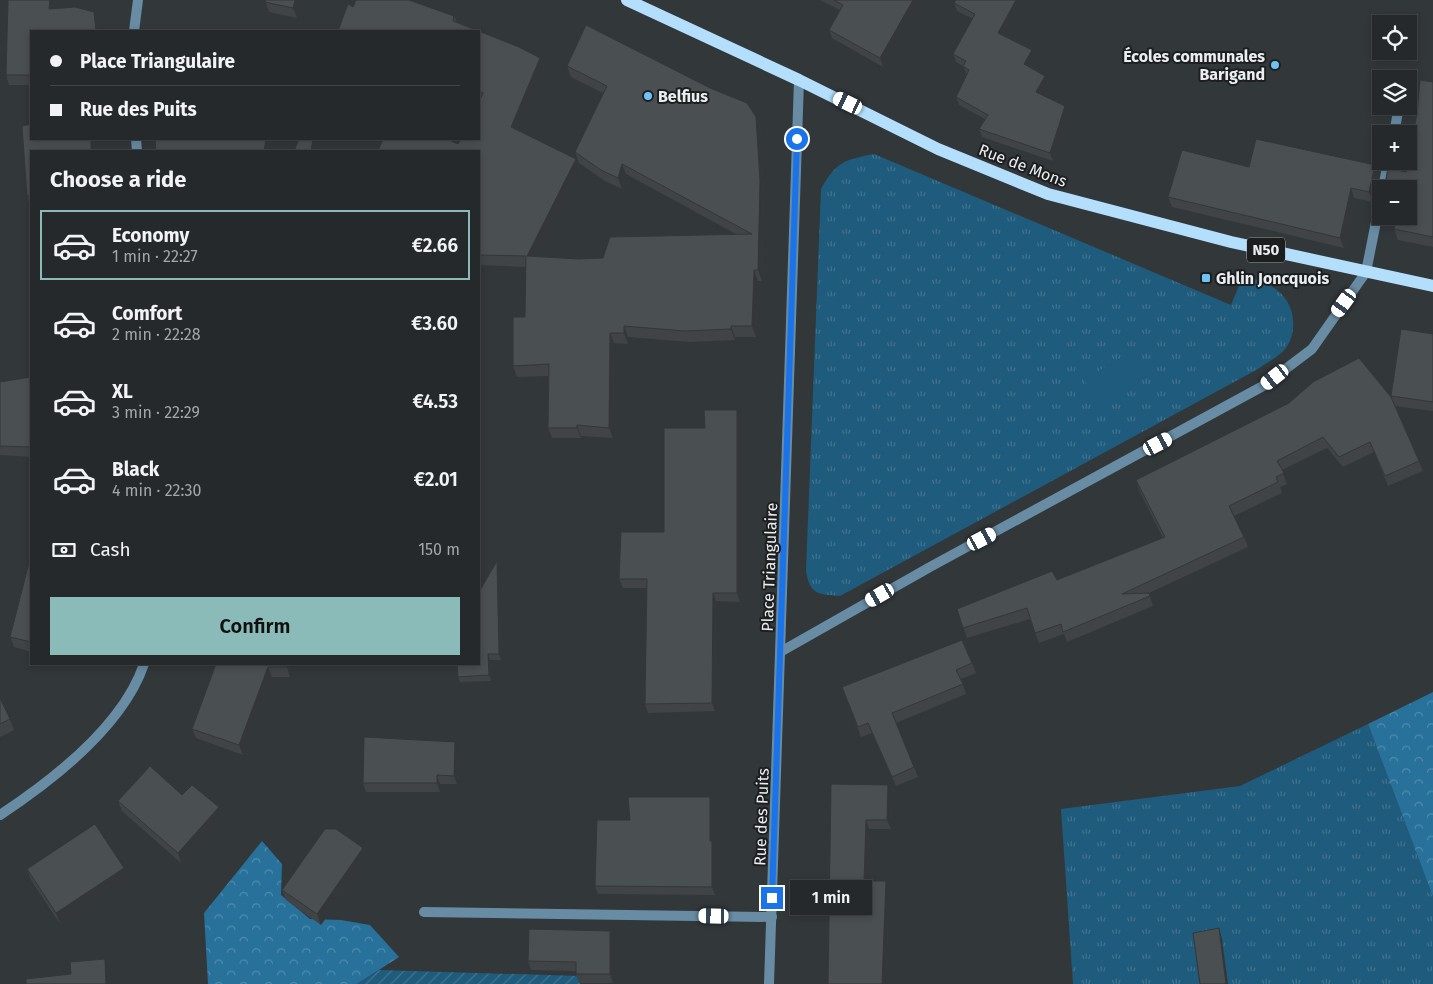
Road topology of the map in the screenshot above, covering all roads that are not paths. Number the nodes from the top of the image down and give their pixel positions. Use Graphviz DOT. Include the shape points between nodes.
graph roads {
  1 [pos="138,0"];
  2 [pos="627,0"];
  3 [pos="134,30"];
  4 [pos="799,80"];
  5 [pos="1375,225"];
  6 [pos="1366,272"];
  7 [pos="1433,286"];
  8 [pos="782,651"];
  9 [pos="142,669"];
  10 [pos="0,815"];
  11 [pos="424,912"];
  12 [pos="772,917"];
  13 [pos="769,984"];
  1 -- 3 [label="street"];
  2 -- 4 [label="main road, Rue de Mons / N50"];
  4 -- 6 [label="main road, Rue de Mons / N50" via="938,149 1048,194 1231,242"];
  4 -- 8 [label="street, Place Triangulaire"];
  5 -- 6 [label="street"];
  6 -- 7 [label="main road, Rue de Mons / N50"];
  6 -- 8 [label="street, Place Triangulaire" via="1312,349 1263,386"];
  8 -- 12 [label="street, Rue des Puits"];
  9 -- 10 [label="street" via="118,711 90,744 45,785"];
  11 -- 12 [label="street"];
  12 -- 13 [label="street, Rue des Puits"];
}
